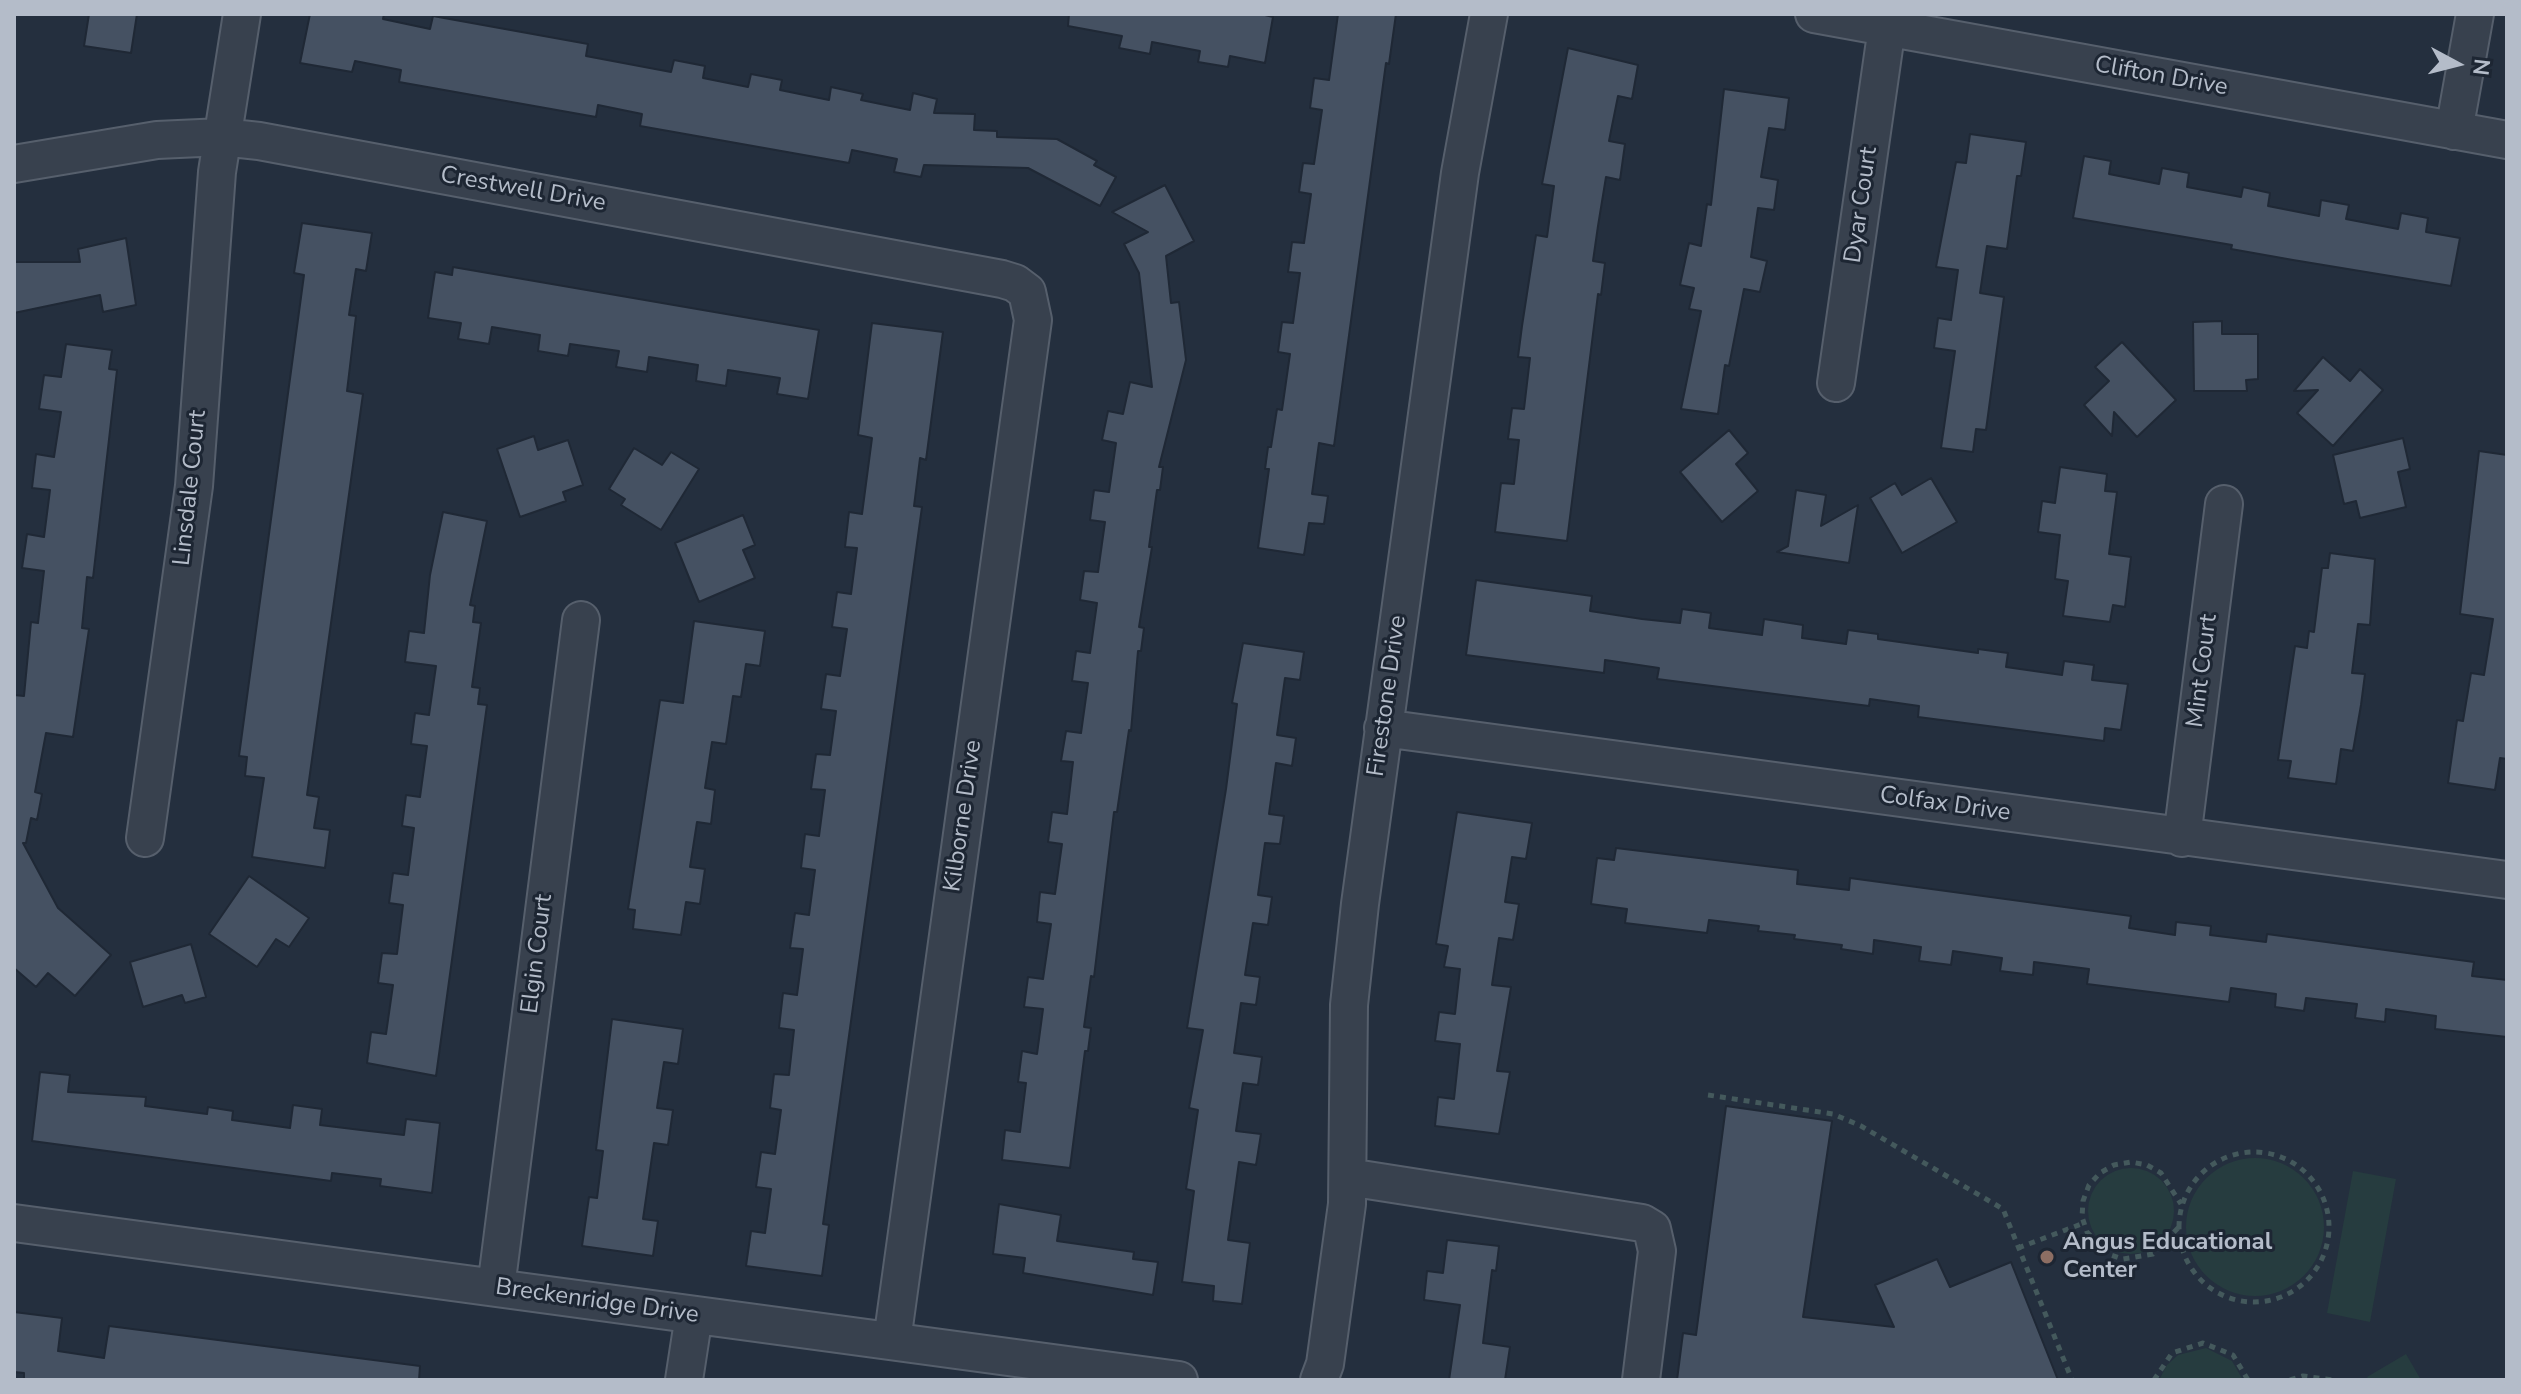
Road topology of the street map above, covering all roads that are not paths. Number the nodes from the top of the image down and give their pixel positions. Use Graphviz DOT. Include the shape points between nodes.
graph roads {
  1 [pos="242,14"];
  2 [pos="1489,14"];
  3 [pos="1814,14"];
  4 [pos="2475,14"];
  5 [pos="1887,27"];
  6 [pos="2454,131"];
  7 [pos="222,137"];
  8 [pos="2507,140"];
  9 [pos="14,164"];
  10 [pos="1027,292"];
  11 [pos="1836,383"];
  12 [pos="2224,504"];
  13 [pos="581,620"];
  14 [pos="1383,728"];
  15 [pos="145,838"];
  16 [pos="2182,838"];
  17 [pos="2507,880"];
  18 [pos="1348,1177"];
  19 [pos="14,1223"];
  20 [pos="496,1288"];
  21 [pos="694,1315"];
  22 [pos="892,1341"];
  23 [pos="684,1380"];
  24 [pos="1179,1380"];
  25 [pos="1319,1380"];
  26 [pos="1641,1380"];
  1 -- 7 [label="street"];
  2 -- 14 [label="street, Firestone Drive" via="1460,173"];
  3 -- 5 [label="street, Clifton Drive"];
  4 -- 6 [label="street"];
  5 -- 6 [label="street, Clifton Drive"];
  5 -- 11 [label="street, Dyar Court"];
  6 -- 8 [label="street, Clifton Drive"];
  7 -- 9 [label="street, Crestwell Drive" via="157,140"];
  7 -- 10 [label="street, Crestwell Drive" via="986,276 1015,283"];
  7 -- 15 [label="street, Linsdale Court" via="194,486"];
  10 -- 22 [label="street, Kilborne Drive" via="1033,320"];
  12 -- 16 [label="street, Mint Court"];
  13 -- 20 [label="street, Elgin Court"];
  14 -- 16 [label="street, Colfax Drive"];
  14 -- 18 [label="street, Firestone Drive" via="1352,970"];
  16 -- 17 [label="street, Colfax Drive"];
  18 -- 25 [label="street, Firestone Drive"];
  18 -- 26 [label="street" via="1642,1223 1652,1229 1657,1251"];
  19 -- 20 [label="street, Breckenridge Drive"];
  20 -- 21 [label="street, Breckenridge Drive"];
  21 -- 22 [label="street, Breckenridge Drive"];
  21 -- 23 [label="street"];
  22 -- 24 [label="street, Breckenridge Drive"];
}
